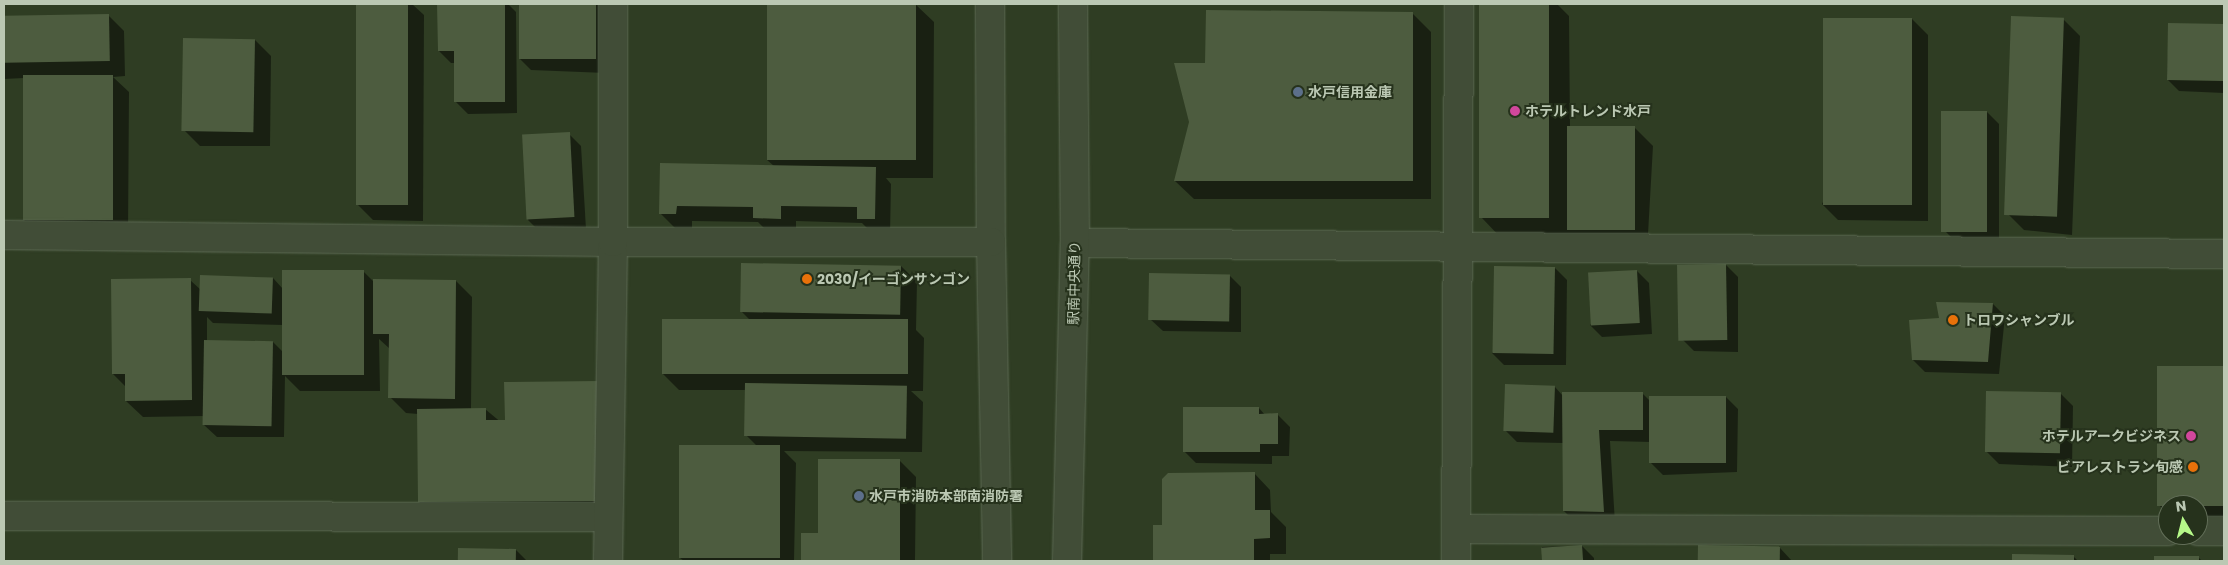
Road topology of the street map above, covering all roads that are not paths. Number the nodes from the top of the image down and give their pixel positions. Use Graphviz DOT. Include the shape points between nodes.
graph roads {
  1 [pos="613,4"];
  2 [pos="990,4"];
  3 [pos="1073,4"];
  4 [pos="1459,4"];
  5 [pos="4,235"];
  6 [pos="613,242"];
  7 [pos="991,242"];
  8 [pos="1075,243"];
  9 [pos="1458,247"];
  10 [pos="2224,254"];
  11 [pos="4,516"];
  12 [pos="608,517"];
  13 [pos="1456,529"];
  14 [pos="2158,531"];
  15 [pos="2208,531"];
  16 [pos="2224,531"];
  17 [pos="608,561"];
  18 [pos="997,561"];
  19 [pos="1067,561"];
  20 [pos="1456,561"];
  1 -- 6 [label="street"];
  2 -- 7 [label="street"];
  3 -- 8 [label="street, 駅南中央通り"];
  4 -- 9 [label="street"];
  5 -- 6 [label="street"];
  6 -- 7 [label="street"];
  6 -- 12 [label="street"];
  7 -- 18 [label="street"];
  8 -- 9 [label="street"];
  8 -- 19 [label="street, 駅南中央通り"];
  9 -- 10 [label="street"];
  9 -- 13 [label="street"];
  11 -- 12 [label="street"];
  12 -- 17 [label="street"];
  13 -- 14 [label="street"];
  13 -- 20 [label="street"];
  15 -- 16 [label="street"];
}
